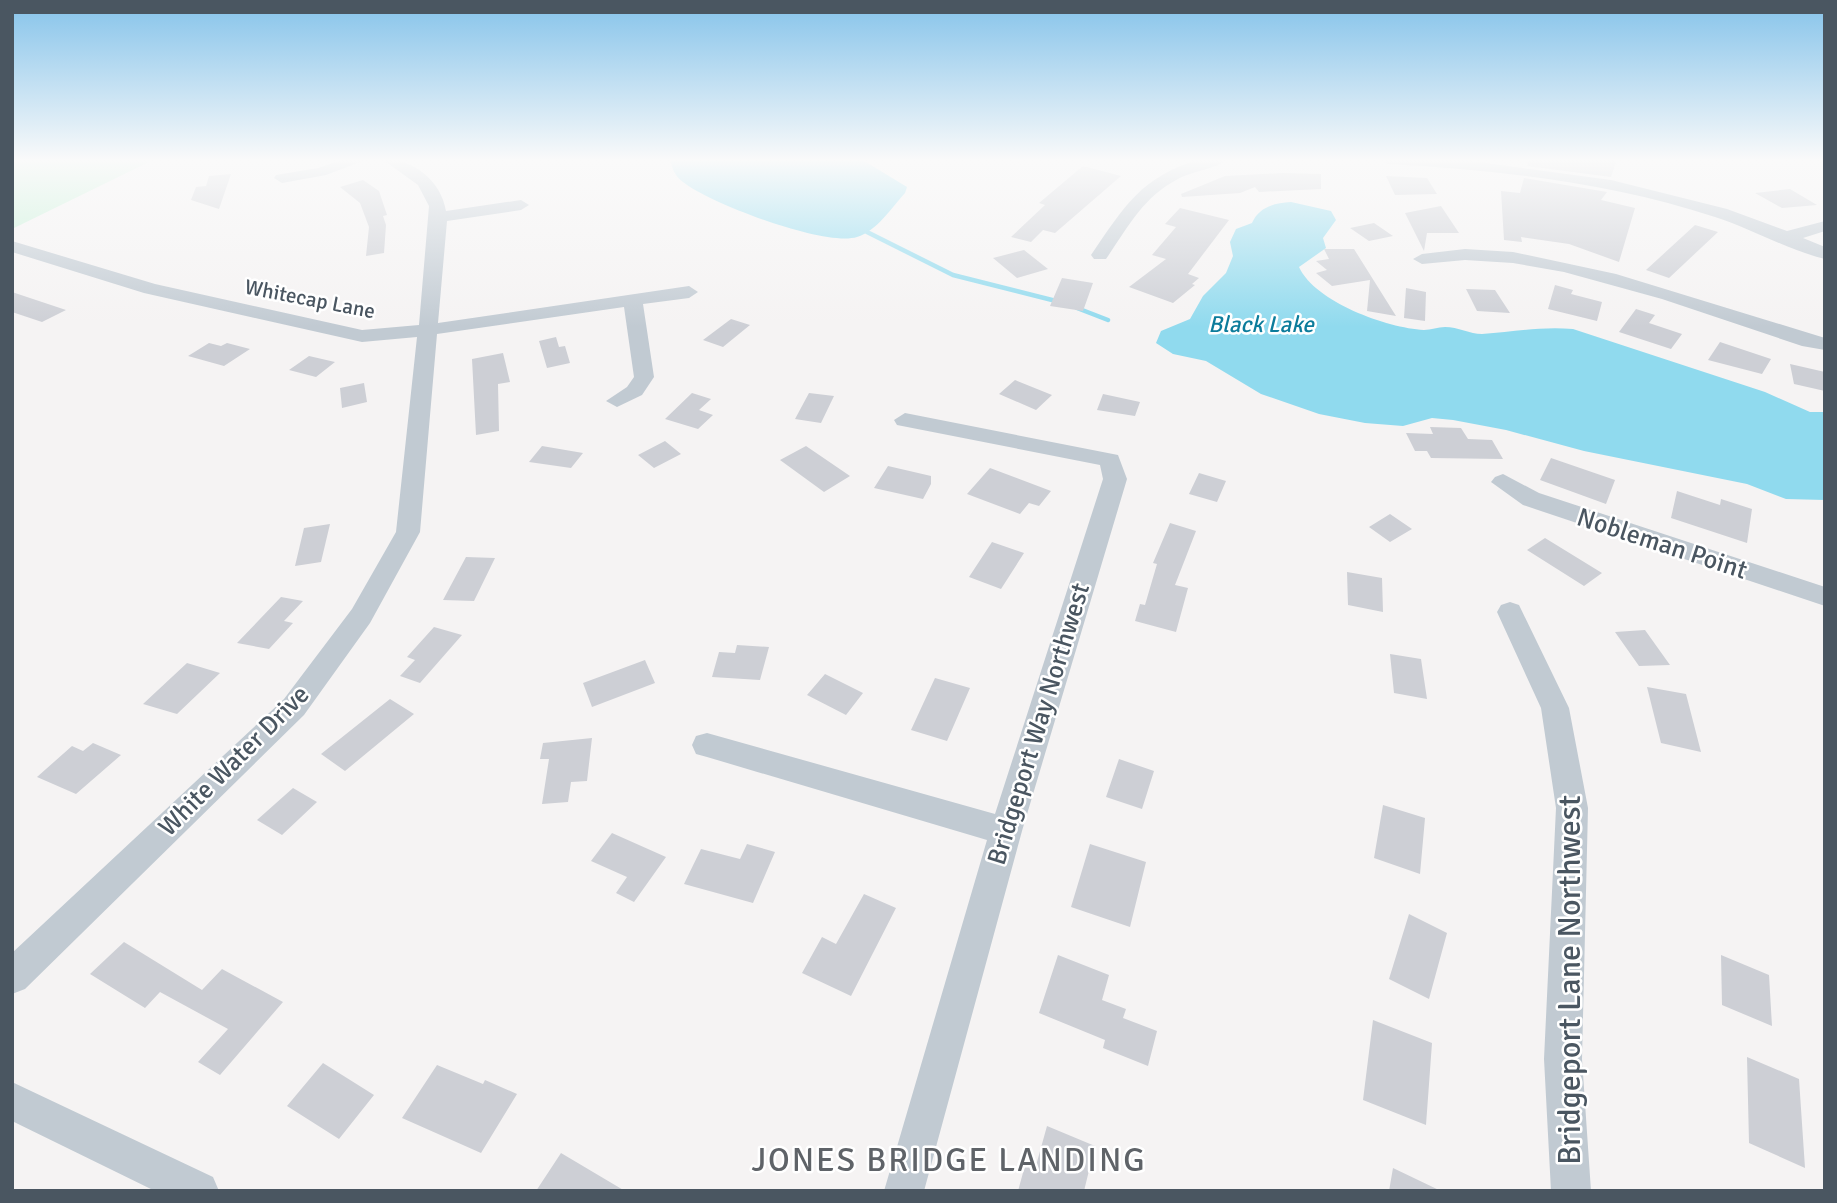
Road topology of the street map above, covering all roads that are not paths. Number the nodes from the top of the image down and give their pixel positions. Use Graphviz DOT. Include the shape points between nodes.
graph roads {
  1 [pos="452,215"];
  2 [pos="1126,215"];
  3 [pos="1715,215"];
  4 [pos="439,217"];
  5 [pos="1825,226"];
  6 [pos="1787,237"];
  7 [pos="12,246"];
  8 [pos="1825,254"];
  9 [pos="1100,255"];
  10 [pos="1422,259"];
  11 [pos="689,292"];
  12 [pos="633,301"];
  13 [pos="426,330"];
  14 [pos="1825,344"];
  15 [pos="617,401"];
  16 [pos="905,420"];
  17 [pos="1503,482"];
  18 [pos="1825,597"];
  19 [pos="1510,612"];
  20 [pos="707,745"];
  21 [pos="1006,831"];
  22 [pos="12,977"];
  23 [pos="12,1101"];
  24 [pos="199,1191"];
  25 [pos="904,1191"];
  26 [pos="1571,1191"];
  1 -- 4 [label="street"];
  2 -- 9 [label="street"];
  3 -- 6 [label="street"];
  4 -- 13 [label="street, White Water Drive"];
  5 -- 6 [label="street"];
  6 -- 8 [label="street"];
  7 -- 13 [label="street, Whitecap Lane" via="151,289 362,336"];
  10 -- 14 [label="street" via="1500,256 1548,263"];
  11 -- 12 [label="street, Whitecap Lane"];
  12 -- 13 [label="street, Whitecap Lane"];
  12 -- 15 [label="street" via="644,377 635,391"];
  13 -- 22 [label="street, White Water Drive" via="408,532 361,616 294,707"];
  16 -- 21 [label="street, Bridgeport Way Northwest" via="1110,460 1115,479"];
  17 -- 18 [label="street, Nobleman Point" via="1531,499"];
  19 -- 26 [label="street, Bridgeport Lane Northwest" via="1555,708 1573,808 1563,1059"];
  20 -- 21 [label="street"];
  21 -- 25 [label="street, Bridgeport Way Northwest"];
  23 -- 24 [label="street"];
}
